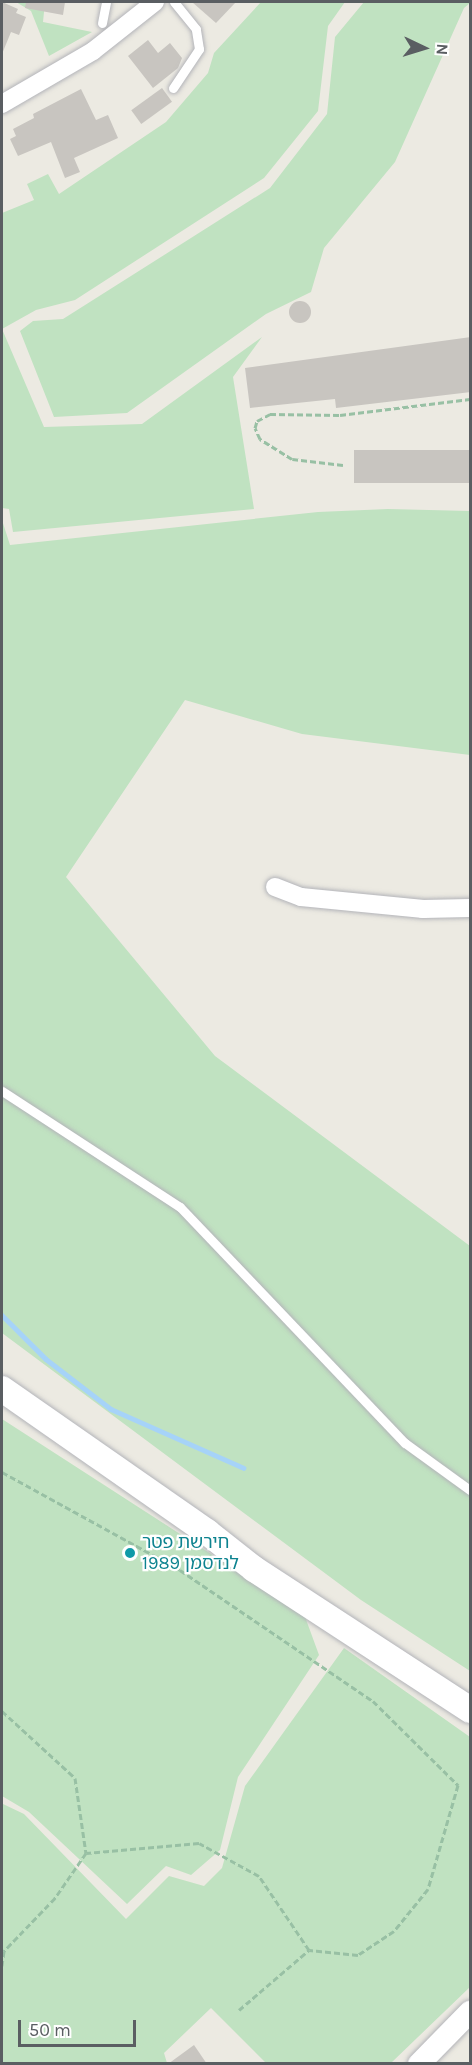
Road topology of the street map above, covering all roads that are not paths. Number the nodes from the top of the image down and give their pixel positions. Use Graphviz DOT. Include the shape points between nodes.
graph roads {
  1 [pos="106,2"];
  2 [pos="155,2"];
  3 [pos="174,2"];
  4 [pos="102,23"];
  5 [pos="173,88"];
  6 [pos="2,104"];
  7 [pos="275,887"];
  8 [pos="471,908"];
  9 [pos="2,1091"];
  10 [pos="2,1389"];
  11 [pos="471,1490"];
  12 [pos="471,1710"];
  13 [pos="471,2012"];
  14 [pos="419,2064"];
  1 -- 4 [label="lane"];
  2 -- 6 [label="street" via="75,63"];
  3 -- 5 [label="lane" via="196,28 199,41 197,56"];
  7 -- 8 [label="street" via="301,897 364,904"];
  9 -- 11 [label="lane" via="180,1208 405,1443"];
  10 -- 12 [label="main road" via="254,1569"];
  13 -- 14 [label="street"];
}
